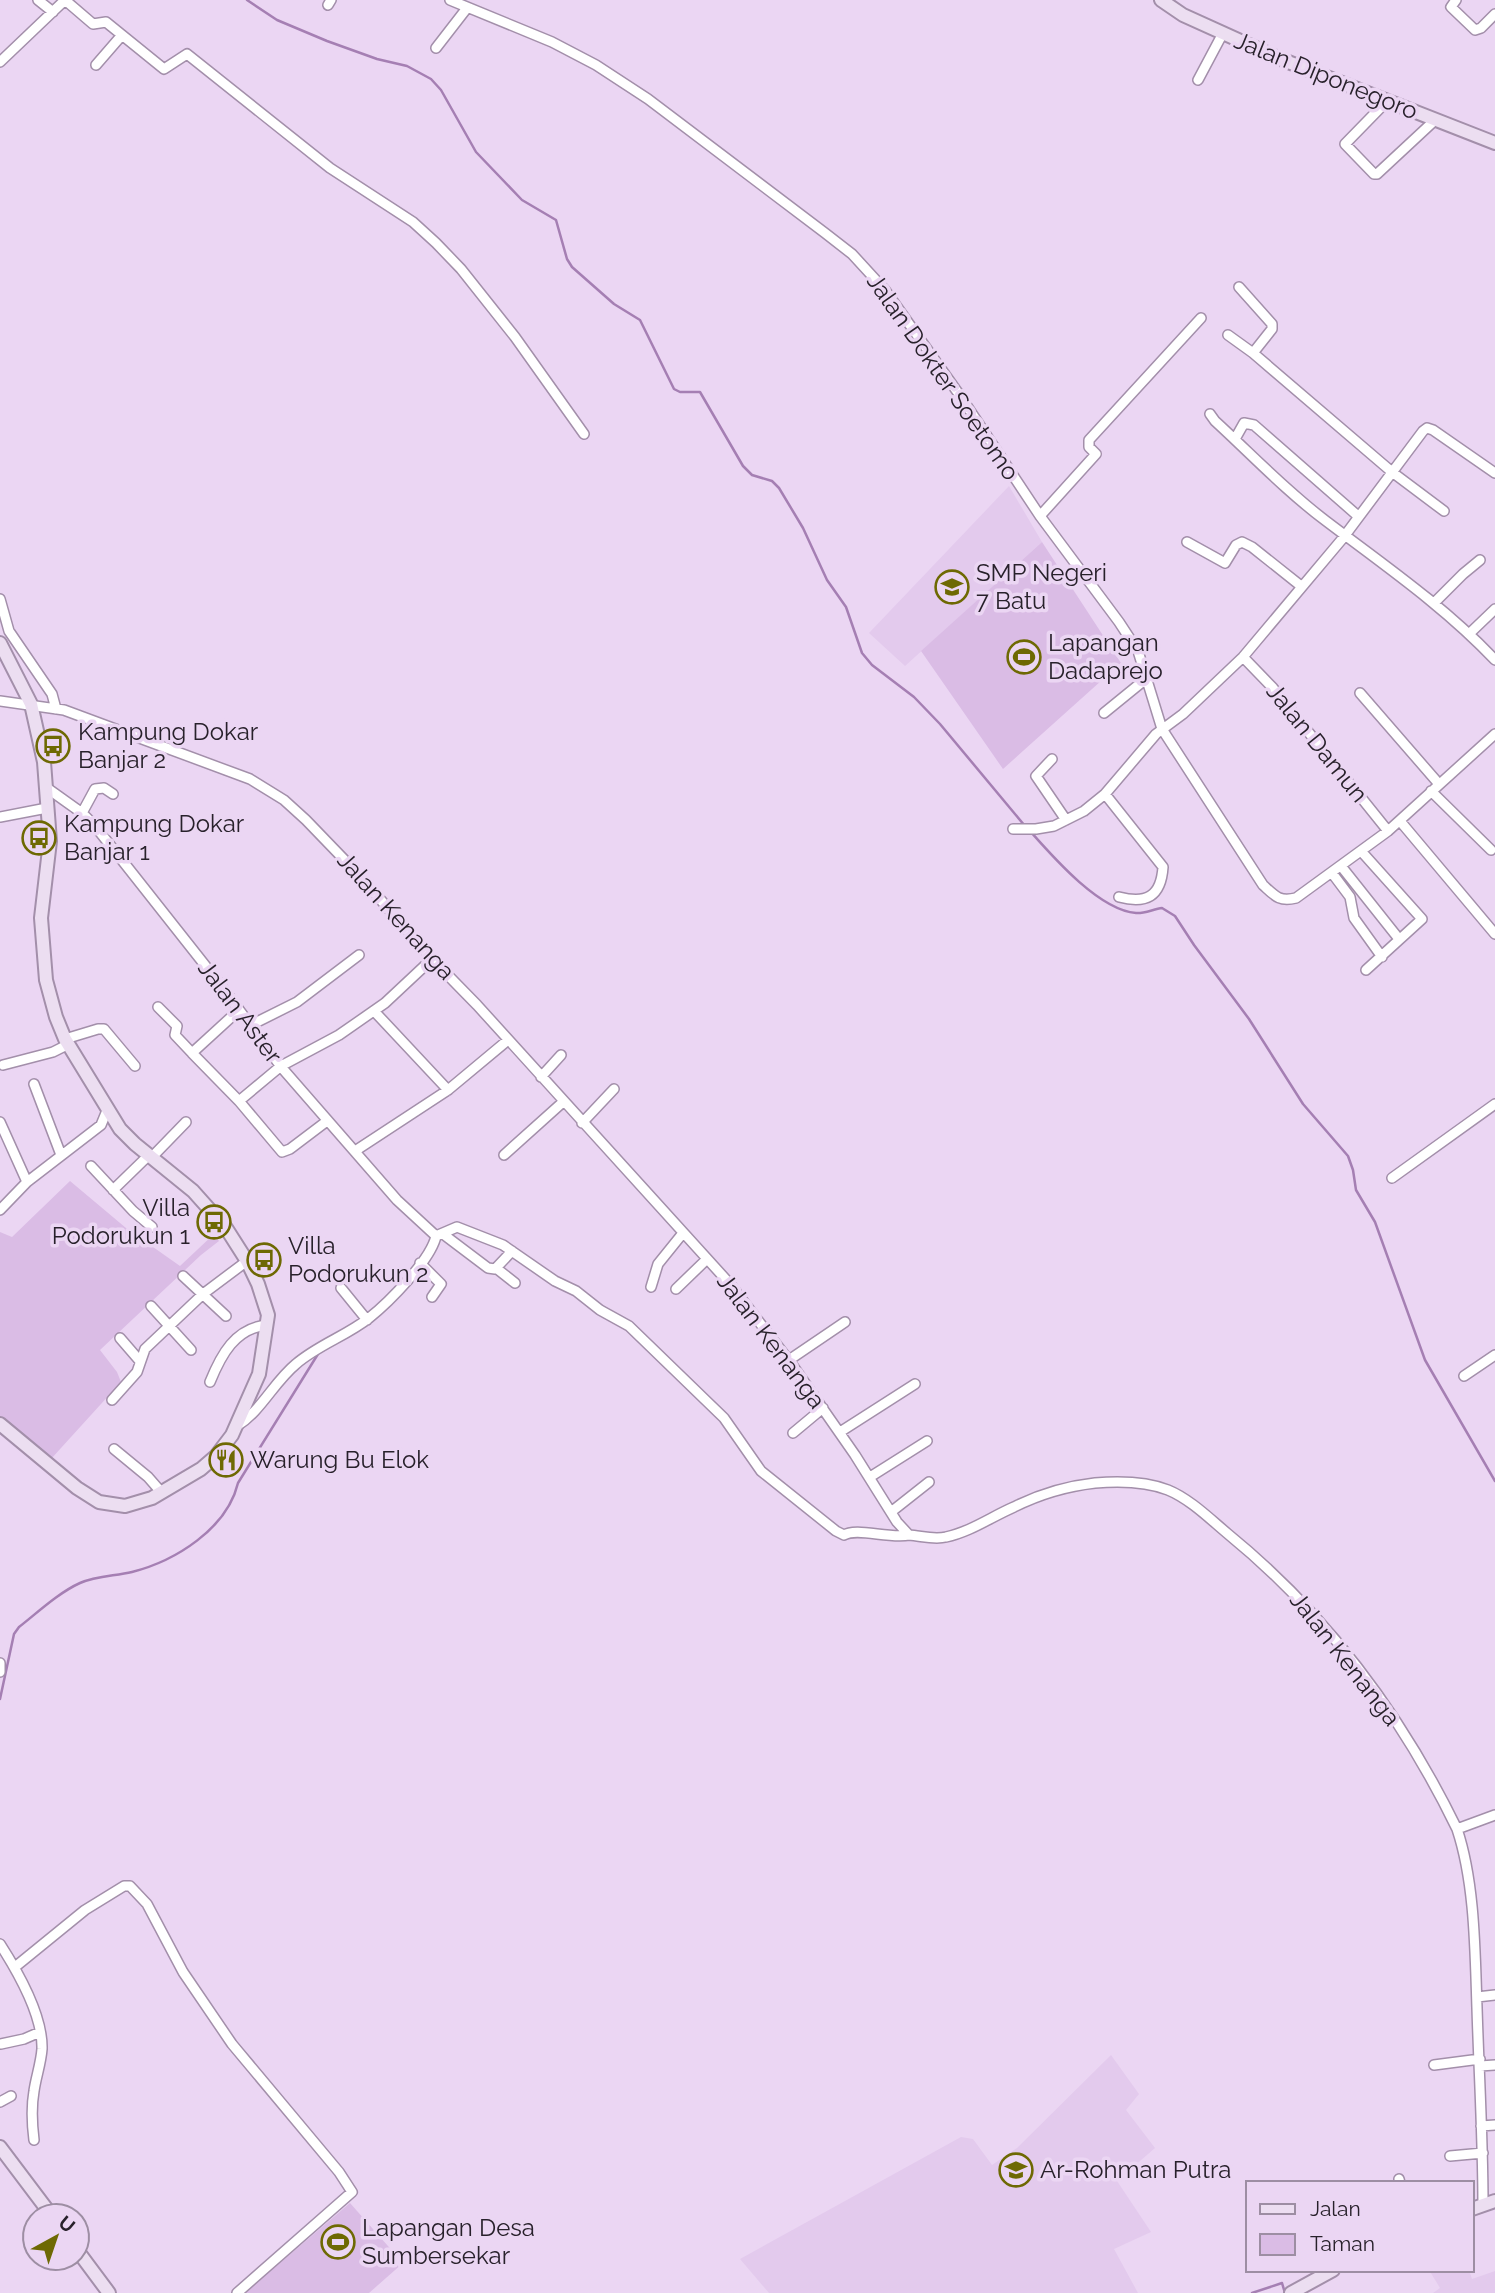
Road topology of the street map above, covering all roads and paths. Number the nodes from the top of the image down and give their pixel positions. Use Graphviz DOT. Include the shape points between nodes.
graph roads {
  1 [pos="38,0"];
  2 [pos="65,0"];
  3 [pos="450,0"];
  4 [pos="1161,0"];
  5 [pos="1456,0"];
  6 [pos="467,8"];
  7 [pos="53,12"];
  8 [pos="1495,14"];
  9 [pos="1223,33"];
  10 [pos="122,35"];
  11 [pos="436,48"];
  12 [pos="0,62"];
  13 [pos="96,65"];
  14 [pos="1198,80"];
  15 [pos="1385,102"];
  16 [pos="1434,121"];
  17 [pos="1495,143"];
  18 [pos="1239,287"];
  19 [pos="1201,318"];
  20 [pos="1228,335"];
  21 [pos="1253,353"];
  22 [pos="1210,414"];
  23 [pos="584,434"];
  24 [pos="1235,439"];
  25 [pos="1392,472"];
  26 [pos="1495,472"];
  27 [pos="1444,511"];
  28 [pos="1040,516"];
  29 [pos="1358,516"];
  30 [pos="1345,535"];
  31 [pos="1187,542"];
  32 [pos="1480,560"];
  33 [pos="1301,586"];
  34 [pos="0,600"];
  35 [pos="1434,604"];
  36 [pos="1495,609"];
  37 [pos="1470,633"];
  38 [pos="0,643"];
  39 [pos="1243,657"];
  40 [pos="1495,660"];
  41 [pos="1147,678"];
  42 [pos="1360,693"];
  43 [pos="0,701"];
  44 [pos="31,704"];
  45 [pos="60,709"];
  46 [pos="1104,713"];
  47 [pos="1162,729"];
  48 [pos="1495,734"];
  49 [pos="1052,759"];
  50 [pos="1435,787"];
  51 [pos="47,788"];
  52 [pos="113,794"];
  53 [pos="1105,794"];
  54 [pos="47,808"];
  55 [pos="82,813"];
  56 [pos="0,817"];
  57 [pos="1066,820"];
  58 [pos="1400,821"];
  59 [pos="1017,829"];
  60 [pos="1388,831"];
  61 [pos="1491,850"];
  62 [pos="1361,851"];
  63 [pos="1341,866"];
  64 [pos="1332,873"];
  65 [pos="1119,897"];
  66 [pos="1495,934"];
  67 [pos="1399,939"];
  68 [pos="359,955"];
  69 [pos="1382,957"];
  70 [pos="432,959"];
  71 [pos="1366,970"];
  72 [pos="158,1007"];
  73 [pos="239,1010"];
  74 [pos="374,1011"];
  75 [pos="251,1025"];
  76 [pos="508,1040"];
  77 [pos="67,1041"];
  78 [pos="192,1053"];
  79 [pos="561,1055"];
  80 [pos="3,1065"];
  81 [pos="135,1066"];
  82 [pos="281,1066"];
  83 [pos="541,1077"];
  84 [pos="34,1084"];
  85 [pos="614,1089"];
  86 [pos="448,1090"];
  87 [pos="239,1101"];
  88 [pos="563,1102"];
  89 [pos="1495,1104"];
  90 [pos="108,1108"];
  91 [pos="327,1121"];
  92 [pos="0,1122"];
  93 [pos="186,1122"];
  94 [pos="582,1123"];
  95 [pos="101,1125"];
  96 [pos="120,1129"];
  97 [pos="355,1151"];
  98 [pos="61,1155"];
  99 [pos="504,1155"];
  100 [pos="151,1156"];
  101 [pos="91,1166"];
  102 [pos="1392,1178"];
  103 [pos="27,1182"];
  104 [pos="113,1189"];
  105 [pos="0,1210"];
  106 [pos="152,1227"];
  107 [pos="683,1233"];
  108 [pos="439,1235"];
  109 [pos="512,1251"];
  110 [pos="707,1259"];
  111 [pos="247,1261"];
  112 [pos="420,1264"];
  113 [pos="496,1268"];
  114 [pos="183,1276"];
  115 [pos="515,1283"];
  116 [pos="651,1287"];
  117 [pos="341,1288"];
  118 [pos="676,1289"];
  119 [pos="203,1294"];
  120 [pos="432,1297"];
  121 [pos="150,1306"];
  122 [pos="226,1317"];
  123 [pos="368,1320"];
  124 [pos="845,1322"];
  125 [pos="267,1325"];
  126 [pos="170,1327"];
  127 [pos="120,1338"];
  128 [pos="191,1350"];
  129 [pos="1495,1355"];
  130 [pos="139,1360"];
  131 [pos="789,1360"];
  132 [pos="1464,1376"];
  133 [pos="210,1382"];
  134 [pos="915,1384"];
  135 [pos="112,1400"];
  136 [pos="823,1408"];
  137 [pos="0,1424"];
  138 [pos="237,1426"];
  139 [pos="840,1432"];
  140 [pos="793,1433"];
  141 [pos="927,1441"];
  142 [pos="114,1449"];
  143 [pos="870,1477"];
  144 [pos="929,1482"];
  145 [pos="162,1493"];
  146 [pos="891,1512"];
  147 [pos="909,1535"];
  148 [pos="0,1663"];
  149 [pos="0,1672"];
  150 [pos="1495,1815"];
  151 [pos="1457,1829"];
  152 [pos="0,1944"];
  153 [pos="15,1967"];
  154 [pos="1495,1995"];
  155 [pos="1477,1997"];
  156 [pos="40,2032"];
  157 [pos="1,2045"];
  158 [pos="1480,2063"];
  159 [pos="1434,2065"];
  160 [pos="1495,2065"];
  161 [pos="11,2095"];
  162 [pos="0,2102"];
  163 [pos="1495,2125"];
  164 [pos="1481,2126"];
  165 [pos="34,2140"];
  166 [pos="0,2147"];
  167 [pos="1483,2153"];
  168 [pos="1450,2156"];
  169 [pos="41,2202"];
  170 [pos="1483,2205"];
  171 [pos="91,2269"];
  172 [pos="1329,2272"];
  173 [pos="1295,2291"];
  174 [pos="109,2293"];
  175 [pos="237,2293"];
  1 -- 7 [label="street"];
  2 -- 7 [label="street"];
  2 -- 10 [label="street" via="93,24 103,21"];
  3 -- 6 [label="street, Jalan Dokter Soetomo"];
  4 -- 9 [label="main road, Jalan Diponegoro"];
  5 -- 8 [label="street" via="1451,7 1475,30"];
  6 -- 11 [label="street"];
  6 -- 28 [label="street, Jalan Dokter Soetomo" via="552,42 604,70 852,254 885,290"];
  7 -- 12 [label="street"];
  9 -- 14 [label="street"];
  9 -- 15 [label="main road, Jalan Diponegoro"];
  10 -- 13 [label="street"];
  10 -- 23 [label="street" via="164,69 187,54 330,169 423,231 492,307"];
  15 -- 16 [label="main road, Jalan Diponegoro"];
  15 -- 16 [label="street" via="1345,144 1374,174"];
  16 -- 17 [label="main road, Jalan Diponegoro"];
  18 -- 21 [label="street" via="1272,324"];
  19 -- 28 [label="street" via="1089,440 1096,454"];
  20 -- 21 [label="street"];
  21 -- 25 [label="street"];
  22 -- 24 [label="street"];
  24 -- 29 [label="street" via="1244,424 1254,425"];
  24 -- 30 [label="street"];
  25 -- 26 [label="street" via="1427,428"];
  25 -- 27 [label="street"];
  25 -- 29 [label="street"];
  28 -- 41 [label="street, Jalan Dokter Soetomo" via="1119,622 1138,651"];
  29 -- 30 [label="street"];
  30 -- 33 [label="street"];
  30 -- 35 [label="street"];
  31 -- 33 [label="street" via="1224,563 1242,542"];
  32 -- 35 [label="street"];
  33 -- 39 [label="street"];
  34 -- 45 [label="street" via="9,631"];
  35 -- 37 [label="street"];
  36 -- 37 [label="street"];
  37 -- 40 [label="street"];
  38 -- 44 [label="main road"];
  39 -- 47 [label="street"];
  39 -- 60 [label="street, Jalan Damun"];
  41 -- 46 [label="street"];
  41 -- 47 [label="street, Jalan Dokter Soetomo"];
  42 -- 50 [label="street"];
  43 -- 44 [label="street, Jalan Kenanga"];
  44 -- 45 [label="street, Jalan Kenanga"];
  44 -- 51 [label="main road"];
  45 -- 70 [label="street, Jalan Kenanga" via="267,789 335,849"];
  47 -- 53 [label="street"];
  47 -- 64 [label="street, Jalan Dokter Soetomo" via="1264,885 1278,898 1296,898"];
  48 -- 50 [label="street"];
  49 -- 57 [label="street" via="1036,776"];
  50 -- 58 [label="street"];
  50 -- 61 [label="street"];
  51 -- 54 [label="main road"];
  51 -- 55 [label="street, Jalan Aster"];
  52 -- 55 [label="street" via="95,789"];
  53 -- 57 [label="street"];
  53 -- 65 [label="street" via="1163,867 1158,886 1147,898"];
  54 -- 56 [label="street"];
  54 -- 77 [label="main road" via="50,841 41,918 46,979"];
  55 -- 73 [label="street, Jalan Aster"];
  57 -- 59 [label="street"];
  58 -- 60 [label="street"];
  58 -- 66 [label="street"];
  60 -- 62 [label="street"];
  62 -- 63 [label="street"];
  62 -- 67 [label="street" via="1421,916 1421,922"];
  63 -- 64 [label="street"];
  63 -- 67 [label="street"];
  64 -- 69 [label="street" via="1350,897 1354,918"];
  67 -- 69 [label="street"];
  68 -- 75 [label="street" via="297,1002"];
  69 -- 71 [label="street"];
  70 -- 74 [label="street"];
  70 -- 76 [label="street, Jalan Kenanga"];
  72 -- 78 [label="street" via="177,1026 175,1035"];
  73 -- 75 [label="street, Jalan Aster"];
  73 -- 78 [label="street"];
  74 -- 82 [label="street"];
  74 -- 86 [label="street"];
  75 -- 82 [label="street, Jalan Aster"];
  76 -- 83 [label="street, Jalan Kenanga"];
  76 -- 86 [label="street"];
  77 -- 80 [label="street" via="53,1052"];
  77 -- 81 [label="street" via="104,1029"];
  77 -- 90 [label="main road"];
  78 -- 87 [label="street"];
  79 -- 83 [label="street"];
  82 -- 87 [label="street"];
  82 -- 91 [label="street, Jalan Aster"];
  83 -- 88 [label="street, Jalan Kenanga"];
  84 -- 98 [label="street"];
  85 -- 94 [label="street"];
  86 -- 97 [label="street"];
  87 -- 91 [label="street" via="282,1152"];
  88 -- 94 [label="street, Jalan Kenanga"];
  88 -- 99 [label="street"];
  89 -- 102 [label="street"];
  90 -- 95 [label="street"];
  90 -- 96 [label="main road"];
  91 -- 97 [label="street, Jalan Aster"];
  92 -- 103 [label="street"];
  93 -- 100 [label="street"];
  94 -- 107 [label="street, Jalan Kenanga"];
  95 -- 96 [label="street"];
  95 -- 98 [label="street"];
  96 -- 100 [label="main road"];
  97 -- 108 [label="street, Jalan Aster" via="397,1200"];
  98 -- 103 [label="street"];
  100 -- 104 [label="street"];
  100 -- 111 [label="main road" via="216,1215"];
  101 -- 104 [label="street"];
  103 -- 105 [label="street"];
  104 -- 106 [label="street"];
  107 -- 110 [label="street, Jalan Kenanga"];
  107 -- 116 [label="street" via="658,1264"];
  108 -- 109 [label="street" via="462,1227"];
  108 -- 112 [label="street"];
  108 -- 113 [label="street, Jalan Aster" via="488,1268"];
  109 -- 113 [label="street"];
  109 -- 147 [label="street" via="629,1325 724,1418 761,1471 836,1531 844,1535 855,1531"];
  110 -- 118 [label="street"];
  110 -- 131 [label="street, Jalan Kenanga"];
  111 -- 119 [label="street"];
  111 -- 125 [label="main road" via="265,1303"];
  112 -- 120 [label="street" via="441,1284"];
  112 -- 123 [label="street"];
  113 -- 115 [label="street, Jalan Aster"];
  114 -- 119 [label="street"];
  117 -- 123 [label="street"];
  119 -- 122 [label="street"];
  119 -- 126 [label="street"];
  121 -- 126 [label="street"];
  123 -- 138 [label="street" via="304,1357"];
  124 -- 131 [label="street"];
  125 -- 133 [label="street" via="250,1328 232,1342"];
  125 -- 138 [label="main road" via="259,1374"];
  126 -- 128 [label="street"];
  126 -- 130 [label="street"];
  127 -- 130 [label="street"];
  129 -- 132 [label="street"];
  130 -- 135 [label="street" via="137,1372"];
  131 -- 136 [label="street, Jalan Kenanga"];
  134 -- 139 [label="street"];
  136 -- 139 [label="street, Jalan Kenanga"];
  136 -- 140 [label="street"];
  137 -- 145 [label="main road" via="99,1502 134,1505"];
  138 -- 145 [label="main road" via="210,1461"];
  139 -- 143 [label="street, Jalan Kenanga"];
  141 -- 143 [label="street"];
  142 -- 145 [label="street"];
  143 -- 146 [label="street, Jalan Kenanga"];
  144 -- 146 [label="street"];
  146 -- 147 [label="street, Jalan Kenanga"];
  147 -- 151 [label="street, Jalan Kenanga" via="935,1538 957,1534 1015,1506 1083,1485 1144,1483 1173,1493 1268,1567 1313,1612 1409,1740"];
  148 -- 149 [label="street"];
  150 -- 151 [label="street"];
  151 -- 155 [label="street, Jalan Kenanga" via="1472,1914"];
  152 -- 153 [label="street"];
  153 -- 156 [label="street"];
  153 -- 175 [label="street" via="85,1910 130,1886 147,1904 183,1972 232,2044 339,2172 352,2192"];
  154 -- 155 [label="street"];
  155 -- 158 [label="street, Jalan Kenanga"];
  156 -- 157 [label="street"];
  156 -- 165 [label="street" via="32,2112"];
  158 -- 159 [label="street"];
  158 -- 160 [label="street"];
  158 -- 164 [label="street, Jalan Kenanga"];
  161 -- 162 [label="street"];
  163 -- 164 [label="street"];
  164 -- 167 [label="street, Jalan Kenanga"];
  166 -- 169 [label="main road"];
  167 -- 168 [label="street"];
  167 -- 170 [label="street, Jalan Kenanga"];
  171 -- 174 [label="main road"];
  172 -- 173 [label="main road"];
}
